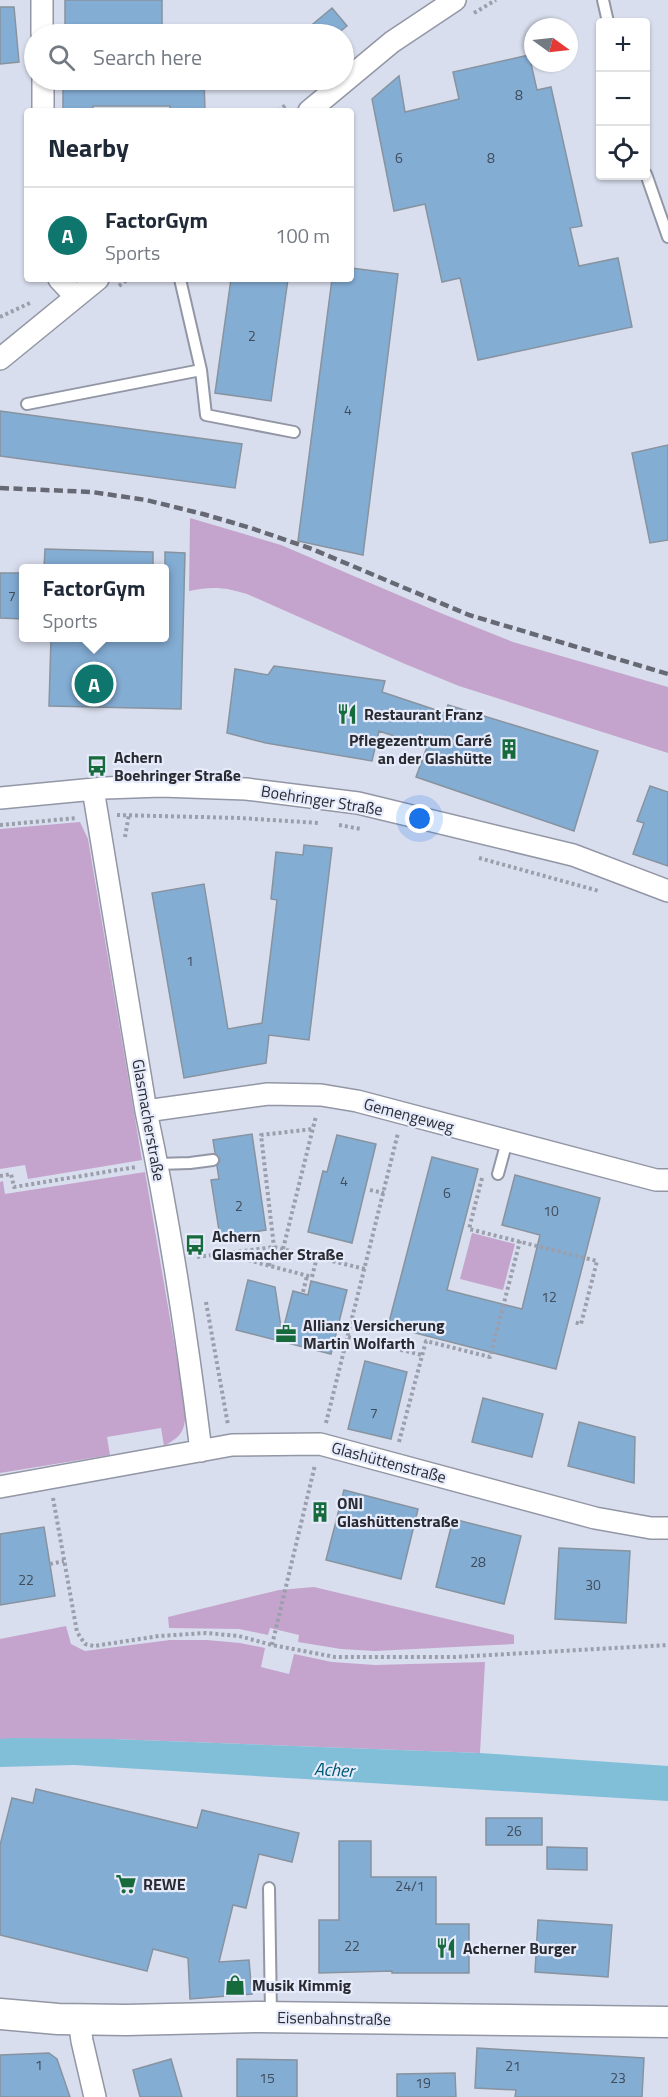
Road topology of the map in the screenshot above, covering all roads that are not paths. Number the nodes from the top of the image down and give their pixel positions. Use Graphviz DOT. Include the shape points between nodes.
graph roads {
  1 [pos="42,0"];
  2 [pos="455,0"];
  3 [pos="603,0"];
  4 [pos="607,18"];
  5 [pos="42,24"];
  6 [pos="354,74"];
  7 [pos="43,90"];
  8 [pos="334,90"];
  9 [pos="43,108"];
  10 [pos="313,108"];
  11 [pos="647,180"];
  12 [pos="668,237"];
  13 [pos="62,282"];
  14 [pos="94,282"];
  15 [pos="181,282"];
  16 [pos="75,296"];
  17 [pos="0,359"];
  18 [pos="201,370"];
  19 [pos="27,404"];
  20 [pos="294,432"];
  21 [pos="93,789"];
  22 [pos="0,798"];
  23 [pos="668,891"];
  24 [pos="146,1111"];
  25 [pos="499,1139"];
  26 [pos="213,1160"];
  27 [pos="157,1164"];
  28 [pos="498,1174"];
  29 [pos="668,1180"];
  30 [pos="201,1451"];
  31 [pos="0,1487"];
  32 [pos="668,1528"];
  33 [pos="269,1888"];
  34 [pos="0,2014"];
  35 [pos="271,2018"];
  36 [pos="79,2019"];
  37 [pos="668,2022"];
  38 [pos="95,2097"];
  1 -- 5 [label="street"];
  2 -- 6 [label="street" via="392,42"];
  3 -- 4 [label="lane"];
  7 -- 9 [label="street"];
  8 -- 10 [label="street"];
  11 -- 12 [label="lane"];
  13 -- 16 [label="street"];
  14 -- 16 [label="street"];
  15 -- 18 [label="lane"];
  16 -- 17 [label="street"];
  18 -- 19 [label="lane"];
  18 -- 20 [label="lane" via="206,415"];
  21 -- 22 [label="street, Boehringer Straße"];
  21 -- 23 [label="street, Boehringer Straße" via="246,789 358,803 573,855"];
  21 -- 24 [label="street, Glasmacherstraße"];
  24 -- 25 [label="street, Gemengeweg" via="268,1094 321,1095"];
  24 -- 27 [label="street, Glasmacherstraße"];
  25 -- 28 [label="lane"];
  25 -- 29 [label="street, Gemengeweg"];
  26 -- 27 [label="lane"];
  27 -- 30 [label="street, Glasmacherstraße" via="186,1332"];
  30 -- 31 [label="street, Glashüttenstraße"];
  30 -- 32 [label="street, Glashüttenstraße" via="232,1445 320,1444 595,1518"];
  33 -- 35 [label="lane"];
  34 -- 36 [label="street, Eisenbahnstraße"];
  35 -- 36 [label="street, Eisenbahnstraße"];
  35 -- 37 [label="street, Eisenbahnstraße"];
  36 -- 38 [label="street"];
}
